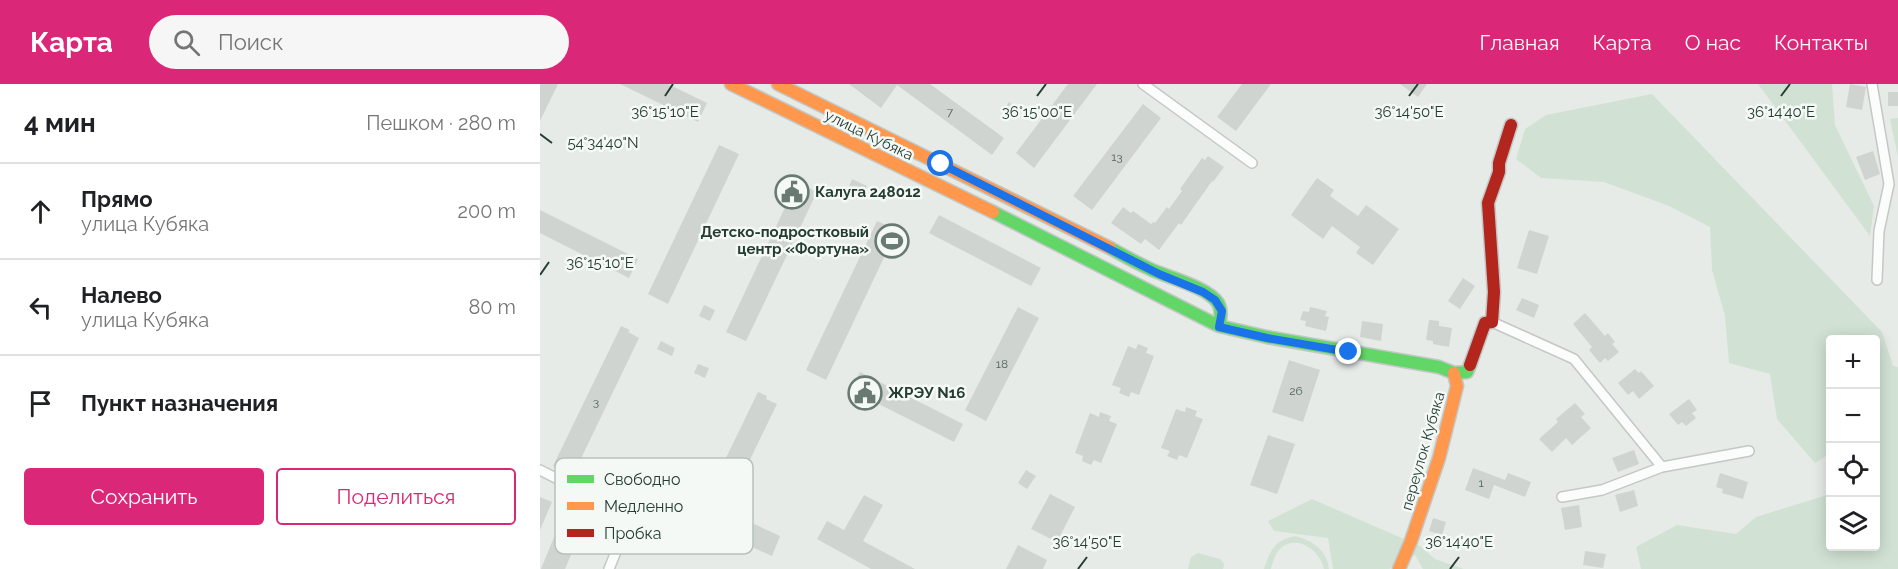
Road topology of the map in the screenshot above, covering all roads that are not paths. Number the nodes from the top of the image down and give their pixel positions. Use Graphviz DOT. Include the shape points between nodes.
graph roads {
  1 [pos="731,84"];
  2 [pos="778,84"];
  3 [pos="1143,84"];
  4 [pos="1872,84"];
  5 [pos="1511,125"];
  6 [pos="1252,164"];
  7 [pos="1877,280"];
  8 [pos="1492,322"];
  9 [pos="1219,327"];
  10 [pos="1454,373"];
  11 [pos="1749,451"];
  12 [pos="1662,467"];
  13 [pos="540,470"];
  14 [pos="555,478"];
  15 [pos="1562,497"];
  16 [pos="615,554"];
  17 [pos="609,569"];
  18 [pos="1399,569"];
  1 -- 9 [label="street, улица Кубяка"];
  2 -- 9 [label="street, улица Кубяка" via="1159,274 1203,292 1222,311"];
  3 -- 6 [label="street"];
  4 -- 7 [label="street" via="1889,184 1879,231"];
  5 -- 8 [label="street" via="1488,203 1494,292"];
  8 -- 10 [label="street" via="1485,323 1467,372"];
  8 -- 12 [label="street" via="1574,359"];
  9 -- 10 [label="street, улица Кубяка" via="1439,367"];
  10 -- 18 [label="street, переулок Кубяка" via="1457,386 1439,458"];
  11 -- 12 [label="street"];
  12 -- 15 [label="street" via="1602,490"];
  13 -- 14 [label="street"];
  16 -- 17 [label="street"];
}
